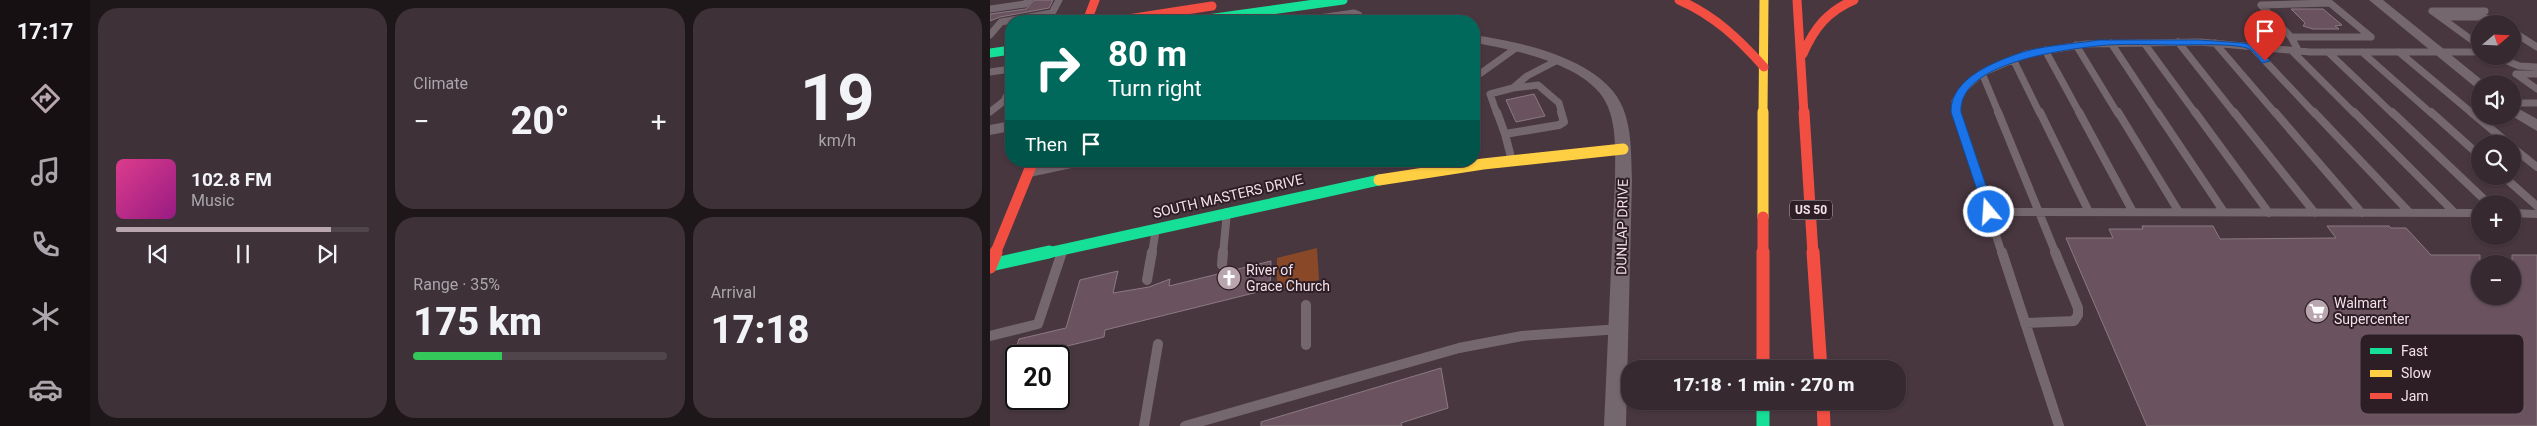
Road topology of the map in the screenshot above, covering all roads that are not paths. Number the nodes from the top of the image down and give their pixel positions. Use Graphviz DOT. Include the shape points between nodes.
graph roads {
  1 [pos="1029,0"];
  2 [pos="1059,0"];
  3 [pos="1095,0"];
  4 [pos="1343,0"];
  5 [pos="1679,0"];
  6 [pos="1764,0"];
  7 [pos="1797,0"];
  8 [pos="1854,0"];
  9 [pos="2374,0"];
  10 [pos="1222,4"];
  11 [pos="990,9"];
  12 [pos="2263,9"];
  13 [pos="2485,11"];
  14 [pos="1041,15"];
  15 [pos="1089,15"];
  16 [pos="1153,15"];
  17 [pos="1237,15"];
  18 [pos="1340,15"];
  19 [pos="1359,15"];
  20 [pos="2471,17"];
  21 [pos="2441,18"];
  22 [pos="1005,21"];
  23 [pos="1001,22"];
  24 [pos="990,24"];
  25 [pos="990,35"];
  26 [pos="2291,37"];
  27 [pos="2358,37"];
  28 [pos="2521,37"];
  29 [pos="1004,38"];
  30 [pos="990,40"];
  31 [pos="1480,40"];
  32 [pos="2471,40"];
  33 [pos="2178,42"];
  34 [pos="2111,43"];
  35 [pos="2144,43"];
  36 [pos="2215,43"];
  37 [pos="2076,45"];
  38 [pos="2252,47"];
  39 [pos="2537,47"];
  40 [pos="1516,48"];
  41 [pos="2045,50"];
  42 [pos="1005,51"];
  43 [pos="2296,51"];
  44 [pos="2328,52"];
  45 [pos="2362,52"];
  46 [pos="2376,52"];
  47 [pos="2399,52"];
  48 [pos="2438,52"];
  49 [pos="2471,52"];
  50 [pos="990,54"];
  51 [pos="1802,56"];
  52 [pos="2013,59"];
  53 [pos="1556,61"];
  54 [pos="2517,65"];
  55 [pos="1764,67"];
  56 [pos="2537,67"];
  57 [pos="1005,70"];
  58 [pos="990,72"];
  59 [pos="1982,73"];
  60 [pos="1480,74"];
  61 [pos="2516,74"];
  62 [pos="2537,74"];
  63 [pos="2471,77"];
  64 [pos="1513,88"];
  65 [pos="2537,89"];
  66 [pos="1005,102"];
  67 [pos="2521,103"];
  68 [pos="2537,103"];
  69 [pos="990,112"];
  70 [pos="2521,114"];
  71 [pos="2537,126"];
  72 [pos="1005,127"];
  73 [pos="990,130"];
  74 [pos="1505,134"];
  75 [pos="2498,135"];
  76 [pos="2471,148"];
  77 [pos="1623,149"];
  78 [pos="2521,154"];
  79 [pos="1512,161"];
  80 [pos="1480,166"];
  81 [pos="1030,167"];
  82 [pos="1056,167"];
  83 [pos="1470,167"];
  84 [pos="2537,167"];
  85 [pos="1028,173"];
  86 [pos="2513,185"];
  87 [pos="2479,195"];
  88 [pos="2537,206"];
  89 [pos="1227,212"];
  90 [pos="1989,212"];
  91 [pos="2040,212"];
  92 [pos="2089,212"];
  93 [pos="2133,212"];
  94 [pos="2179,212"];
  95 [pos="2224,212"];
  96 [pos="2269,213"];
  97 [pos="2315,213"];
  98 [pos="2362,213"];
  99 [pos="2410,213"];
  100 [pos="2455,213"];
  101 [pos="2471,213"];
  102 [pos="2521,214"];
  103 [pos="2537,214"];
  104 [pos="1156,228"];
  105 [pos="1063,249"];
  106 [pos="1222,265"];
  107 [pos="991,266"];
  108 [pos="1147,280"];
  109 [pos="1306,305"];
  110 [pos="2026,323"];
  111 [pos="1620,329"];
  112 [pos="990,336"];
  113 [pos="1158,344"];
  114 [pos="1306,345"];
  115 [pos="1763,360"];
  116 [pos="1820,360"];
  117 [pos="1763,410"];
  118 [pos="1823,410"];
  119 [pos="1144,426"];
  120 [pos="1185,426"];
  121 [pos="1615,426"];
  122 [pos="1763,426"];
  123 [pos="1824,426"];
  124 [pos="2059,426"];
  1 -- 11 [label="lane" via="1025,4"];
  2 -- 14 [label="lane" via="1052,13"];
  3 -- 15 [label="main road"];
  4 -- 17 [label="main road"];
  5 -- 55 [label="main road" via="1713,14 1726,24"];
  6 -- 55 [label="main road"];
  7 -- 51 [label="main road, US 50"];
  8 -- 51 [label="main road" via="1829,11 1817,22"];
  9 -- 48 [label="street"];
  10 -- 16 [label="main road"];
  12 -- 26 [label="lane"];
  12 -- 27 [label="lane" via="2260,6 2265,4 2330,3 2371,36"];
  13 -- 21 [label="lane" via="2432,11"];
  18 -- 19 [label="lane"];
  20 -- 21 [label="lane"];
  21 -- 32 [label="lane"];
  22 -- 23 [label="lane"];
  23 -- 24 [label="lane"];
  23 -- 25 [label="lane"];
  26 -- 27 [label="lane"];
  26 -- 43 [label="lane"];
  27 -- 46 [label="lane"];
  28 -- 39 [label="lane"];
  29 -- 30 [label="main road"];
  31 -- 40 [label="street, DUNLAP DRIVE"];
  33 -- 35 [label="lane"];
  33 -- 36 [label="lane"];
  33 -- 97 [label="lane"];
  34 -- 35 [label="lane"];
  34 -- 37 [label="lane"];
  34 -- 95 [label="lane"];
  35 -- 96 [label="lane"];
  36 -- 38 [label="lane"];
  36 -- 98 [label="lane"];
  37 -- 41 [label="lane"];
  37 -- 94 [label="lane"];
  38 -- 43 [label="lane"];
  38 -- 99 [label="lane"];
  40 -- 53 [label="street, DUNLAP DRIVE"];
  40 -- 60 [label="lane"];
  41 -- 52 [label="lane"];
  41 -- 93 [label="lane"];
  42 -- 50 [label="main road"];
  43 -- 44 [label="lane"];
  43 -- 100 [label="lane"];
  44 -- 45 [label="lane"];
  44 -- 87 [label="lane"];
  45 -- 46 [label="lane"];
  45 -- 76 [label="lane"];
  46 -- 47 [label="lane"];
  47 -- 48 [label="lane"];
  47 -- 75 [label="lane"];
  48 -- 49 [label="lane"];
  48 -- 63 [label="street"];
  51 -- 116 [label="main road, US 50"];
  52 -- 59 [label="lane"];
  52 -- 92 [label="lane"];
  53 -- 64 [label="lane" via="1527,76"];
  53 -- 77 [label="street, DUNLAP DRIVE" via="1593,80 1610,96 1617,111"];
  54 -- 56 [label="lane"];
  55 -- 115 [label="main road"];
  57 -- 58 [label="lane"];
  59 -- 90 [label="lane" via="1964,89 1956,101 1956,112"];
  59 -- 91 [label="lane"];
  61 -- 62 [label="lane"];
  61 -- 65 [label="lane"];
  64 -- 74 [label="lane" via="1490,94"];
  64 -- 74 [label="lane" via="1538,85 1559,103 1564,122"];
  66 -- 69 [label="lane"];
  67 -- 68 [label="lane"];
  70 -- 71 [label="street"];
  72 -- 73 [label="street"];
  74 -- 79 [label="lane"];
  77 -- 79 [label="main road, SOUTH MASTERS DRIVE"];
  77 -- 111 [label="street, DUNLAP DRIVE"];
  78 -- 84 [label="lane"];
  79 -- 80 [label="main road, SOUTH MASTERS DRIVE"];
  81 -- 85 [label="main road"];
  82 -- 85 [label="lane"];
  83 -- 89 [label="main road, SOUTH MASTERS DRIVE" via="1378,180"];
  85 -- 107 [label="main road"];
  86 -- 88 [label="lane"];
  89 -- 104 [label="main road, SOUTH MASTERS DRIVE"];
  89 -- 106 [label="lane"];
  90 -- 91 [label="lane"];
  90 -- 110 [label="lane"];
  91 -- 92 [label="lane"];
  91 -- 110 [label="lane" via="2078,308 2078,316 2074,321"];
  92 -- 93 [label="lane"];
  93 -- 94 [label="lane"];
  94 -- 95 [label="lane"];
  95 -- 96 [label="lane"];
  96 -- 97 [label="lane"];
  97 -- 98 [label="lane"];
  98 -- 99 [label="lane"];
  99 -- 100 [label="lane"];
  100 -- 101 [label="lane"];
  102 -- 103 [label="lane"];
  104 -- 105 [label="main road, SOUTH MASTERS DRIVE"];
  104 -- 108 [label="lane"];
  105 -- 107 [label="main road, SOUTH MASTERS DRIVE"];
  105 -- 112 [label="lane" via="1038,324"];
  109 -- 114 [label="lane"];
  110 -- 124 [label="lane"];
  111 -- 120 [label="lane" via="1522,336 1459,348"];
  111 -- 121 [label="street, DUNLAP DRIVE"];
  113 -- 119 [label="lane"];
  117 -- 122 [label="main road"];
  118 -- 123 [label="main road"];
}
